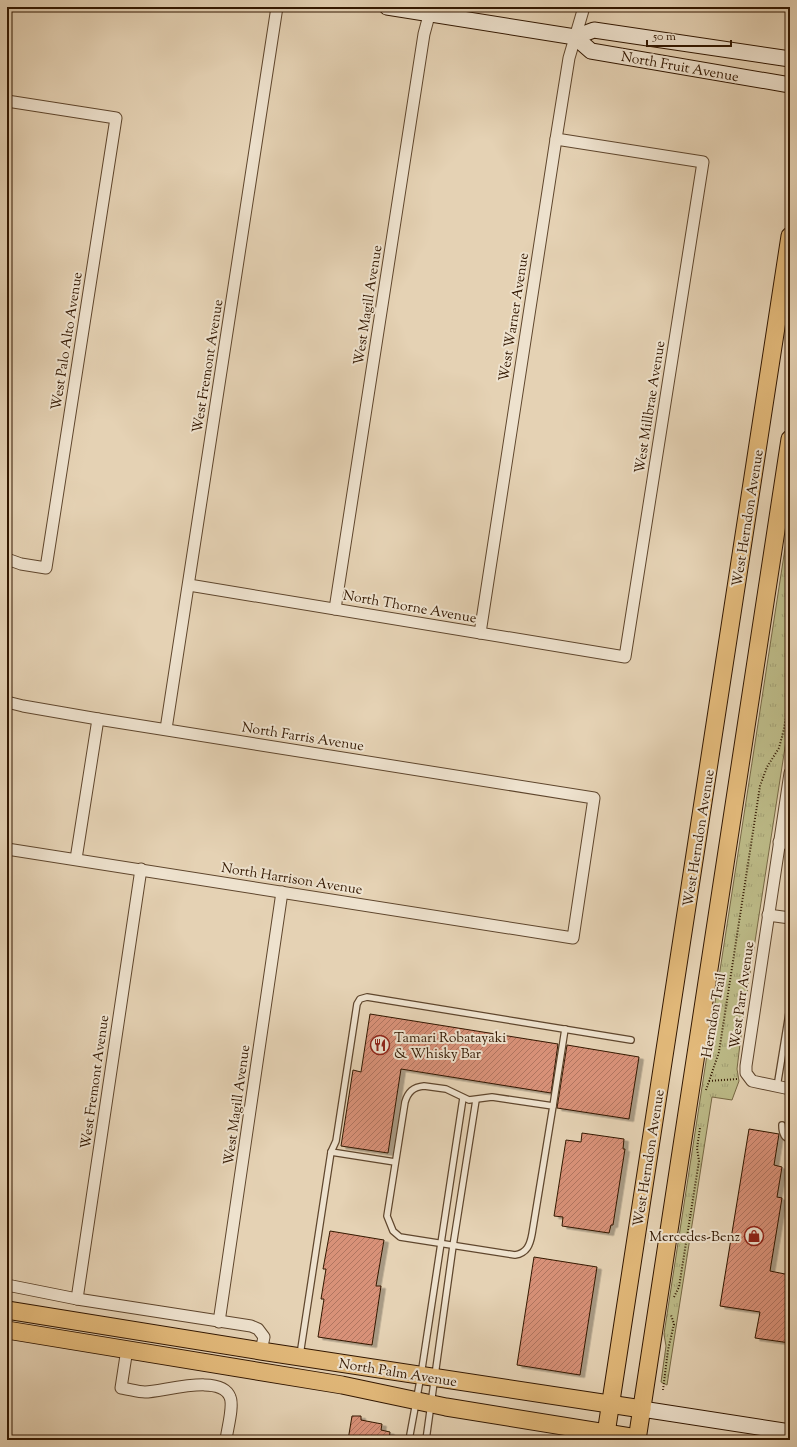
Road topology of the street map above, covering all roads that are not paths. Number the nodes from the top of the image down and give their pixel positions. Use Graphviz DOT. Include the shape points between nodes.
graph roads {
  1 [pos="277,7"];
  2 [pos="387,7"];
  3 [pos="584,7"];
  4 [pos="431,10"];
  5 [pos="575,37"];
  6 [pos="790,59"];
  7 [pos="790,85"];
  8 [pos="7,101"];
  9 [pos="556,138"];
  10 [pos="790,236"];
  11 [pos="790,438"];
  12 [pos="7,559"];
  13 [pos="189,585"];
  14 [pos="335,609"];
  15 [pos="480,633"];
  16 [pos="625,657"];
  17 [pos="7,702"];
  18 [pos="98,719"];
  19 [pos="166,729"];
  20 [pos="790,773"];
  21 [pos="785,843"];
  22 [pos="7,849"];
  23 [pos="76,859"];
  24 [pos="141,869"];
  25 [pos="282,892"];
  26 [pos="768,915"];
  27 [pos="790,918"];
  28 [pos="572,938"];
  29 [pos="790,1007"];
  30 [pos="565,1029"];
  31 [pos="631,1040"];
  32 [pos="777,1087"];
  33 [pos="790,1089"];
  34 [pos="463,1098"];
  35 [pos="476,1100"];
  36 [pos="552,1106"];
  37 [pos="782,1126"];
  38 [pos="790,1139"];
  39 [pos="331,1152"];
  40 [pos="395,1162"];
  41 [pos="440,1244"];
  42 [pos="453,1246"];
  43 [pos="7,1285"];
  44 [pos="77,1299"];
  45 [pos="7,1310"];
  46 [pos="219,1322"];
  47 [pos="7,1330"];
  48 [pos="127,1350"];
  49 [pos="261,1351"];
  50 [pos="299,1357"];
  51 [pos="428,1376"];
  52 [pos="424,1402"];
  53 [pos="611,1404"];
  54 [pos="642,1409"];
  55 [pos="790,1432"];
  56 [pos="606,1436"];
  57 [pos="641,1439"];
  58 [pos="226,1440"];
  59 [pos="409,1440"];
  60 [pos="426,1440"];
  1 -- 13 [label="street, West Fremont Avenue"];
  2 -- 4 [label="street, North Fruit Avenue"];
  3 -- 5 [label="street, West Warner Avenue"];
  4 -- 5 [label="street, North Fruit Avenue"];
  4 -- 14 [label="street, West Magill Avenue" via="424,34"];
  5 -- 6 [label="street, North Fruit Avenue" via="594,30"];
  5 -- 7 [label="street, North Fruit Avenue" via="591,51"];
  5 -- 9 [label="street, West Warner Avenue" via="569,58"];
  8 -- 12 [label="street, West Palo Alto Avenue" via="116,118 46,568"];
  9 -- 15 [label="street, West Warner Avenue"];
  9 -- 16 [label="street, West Millbrae Avenue" via="703,162"];
  10 -- 53 [label="main road, West Herndon Avenue"];
  11 -- 54 [label="main road"];
  13 -- 14 [label="street, North Thorne Avenue"];
  13 -- 19 [label="street, West Fremont Avenue"];
  14 -- 15 [label="street, North Thorne Avenue"];
  15 -- 16 [label="street, North Thorne Avenue"];
  17 -- 18 [label="street, North Farris Avenue"];
  18 -- 19 [label="street, North Farris Avenue"];
  18 -- 23 [label="street"];
  19 -- 28 [label="street, North Farris Avenue" via="594,798"];
  20 -- 21 [label="street"];
  21 -- 26 [label="street"];
  22 -- 23 [label="street, North Harrison Avenue"];
  23 -- 24 [label="street, North Harrison Avenue"];
  24 -- 25 [label="street, North Harrison Avenue"];
  24 -- 44 [label="street, West Fremont Avenue"];
  25 -- 28 [label="street, North Harrison Avenue"];
  25 -- 46 [label="street, West Magill Avenue"];
  26 -- 27 [label="street"];
  26 -- 32 [label="street, West Parr Avenue" via="746,1073 757,1083"];
  29 -- 32 [label="lane"];
  30 -- 31 [label="lane"];
  30 -- 36 [label="lane"];
  30 -- 39 [label="lane" via="368,997 360,999 356,1004 336,1141"];
  32 -- 33 [label="street"];
  34 -- 35 [label="lane"];
  34 -- 40 [label="lane" via="446,1089 424,1086 409,1092"];
  34 -- 41 [label="lane"];
  35 -- 36 [label="lane" via="492,1097"];
  35 -- 42 [label="lane"];
  36 -- 42 [label="lane" via="528,1247 515,1255"];
  37 -- 38 [label="lane" via="784,1136"];
  39 -- 40 [label="lane"];
  39 -- 50 [label="lane"];
  40 -- 41 [label="lane" via="387,1216 393,1231 400,1237"];
  41 -- 42 [label="lane"];
  41 -- 51 [label="lane"];
  42 -- 51 [label="lane"];
  43 -- 44 [label="street"];
  44 -- 46 [label="street"];
  45 -- 49 [label="main road, North Palm Avenue"];
  46 -- 49 [label="street" via="258,1329 264,1337"];
  47 -- 48 [label="main road, North Palm Avenue"];
  48 -- 50 [label="main road" via="193,1350 284,1365 296,1361"];
  48 -- 52 [label="main road, North Palm Avenue" via="334,1383"];
  48 -- 58 [label="street" via="121,1388 146,1392 196,1384 214,1387 227,1393 231,1405"];
  49 -- 50 [label="main road, North Palm Avenue"];
  50 -- 51 [label="main road, North Palm Avenue"];
  51 -- 52 [label="lane"];
  51 -- 52 [label="lane"];
  51 -- 53 [label="main road, North Palm Avenue"];
  52 -- 56 [label="main road, North Palm Avenue"];
  52 -- 59 [label="lane"];
  52 -- 60 [label="lane"];
  53 -- 54 [label="main road, North Palm Avenue"];
  53 -- 56 [label="main road, West Herndon Avenue"];
  54 -- 55 [label="street, North Palm Avenue"];
  54 -- 57 [label="main road"];
  56 -- 57 [label="main road, North Palm Avenue"];
}
